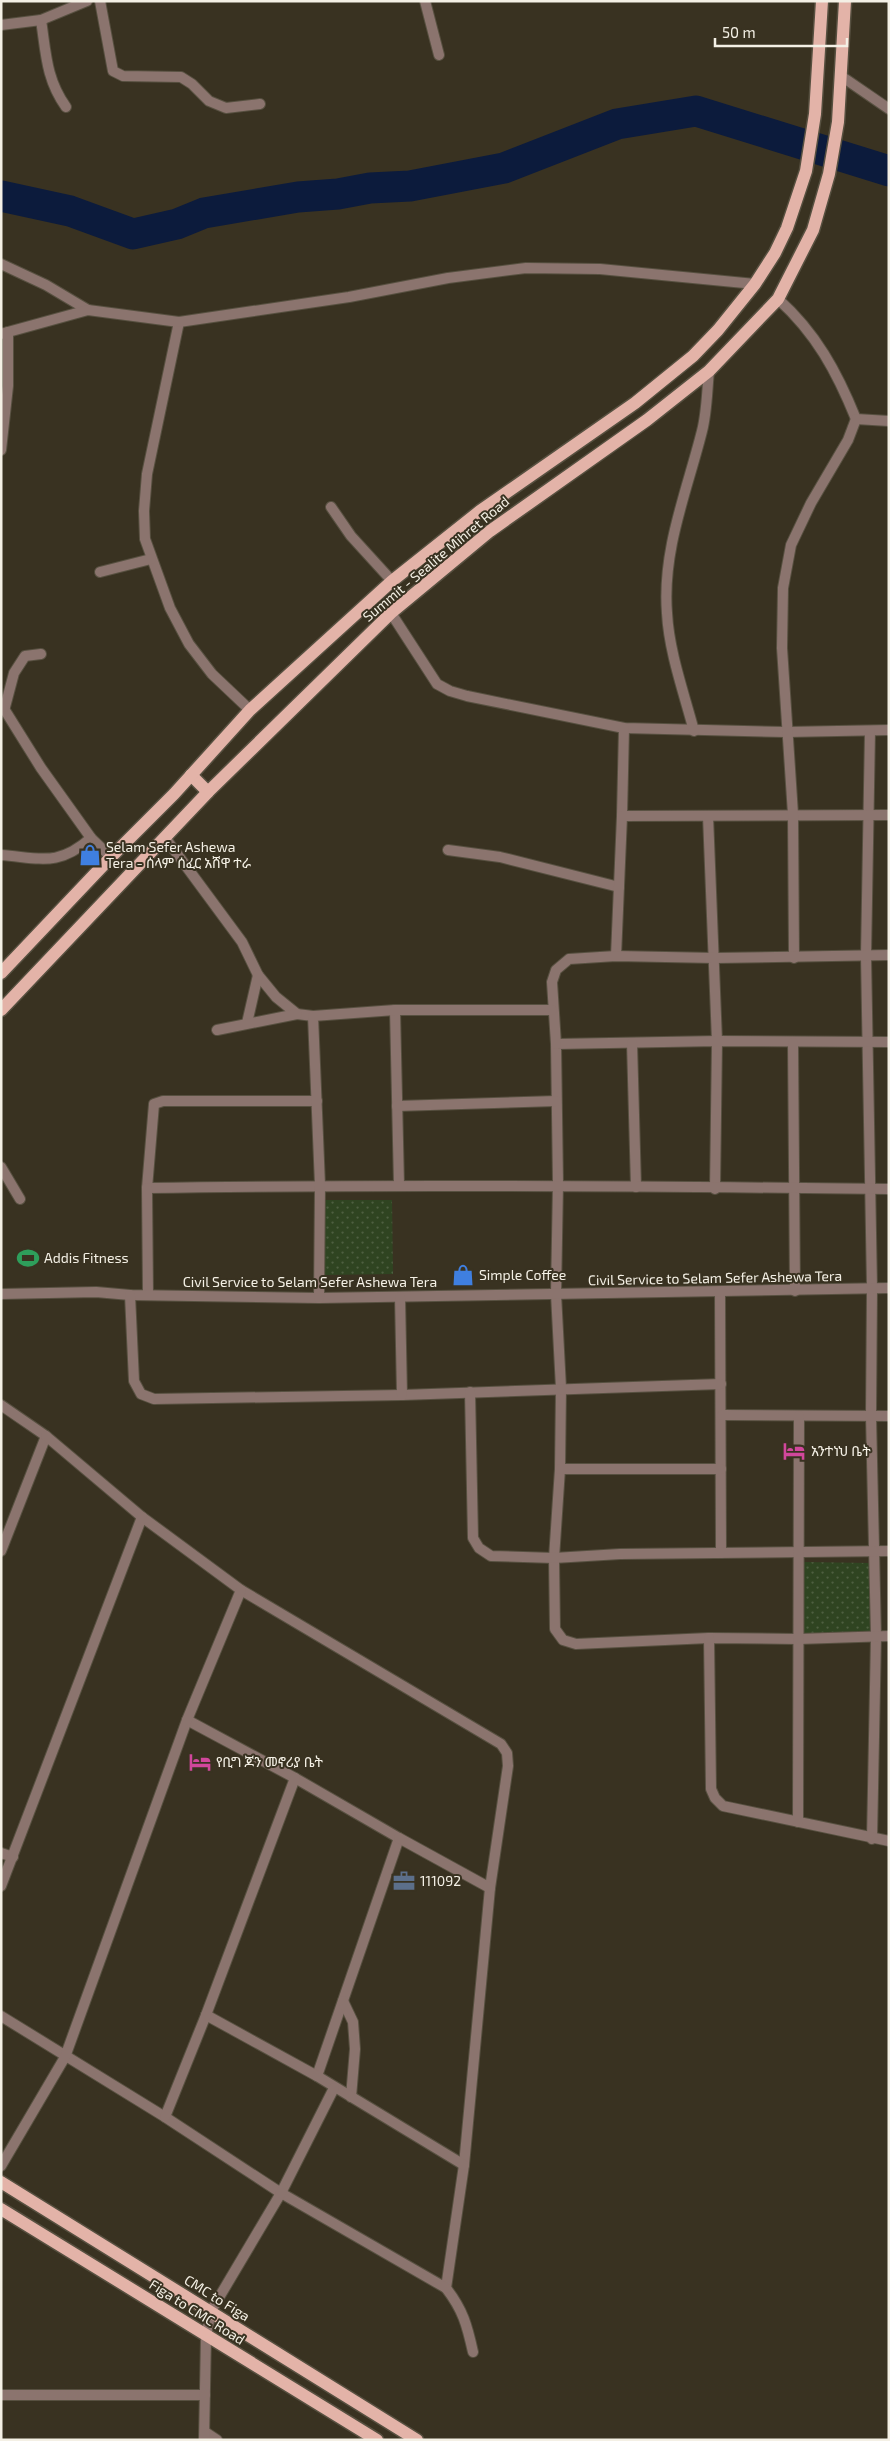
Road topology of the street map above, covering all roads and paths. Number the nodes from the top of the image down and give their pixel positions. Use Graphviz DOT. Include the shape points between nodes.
graph roads {
  1 [pos="87,1"];
  2 [pos="100,1"];
  3 [pos="425,1"];
  4 [pos="822,1"];
  5 [pos="845,1"];
  6 [pos="41,20"];
  7 [pos="1,25"];
  8 [pos="439,55"];
  9 [pos="840,76"];
  10 [pos="260,104"];
  11 [pos="66,107"];
  12 [pos="889,109"];
  13 [pos="1,264"];
  14 [pos="755,284"];
  15 [pos="778,299"];
  16 [pos="88,310"];
  17 [pos="179,322"];
  18 [pos="5,333"];
  19 [pos="709,370"];
  20 [pos="856,419"];
  21 [pos="889,421"];
  22 [pos="1,450"];
  23 [pos="331,507"];
  24 [pos="151,559"];
  25 [pos="100,572"];
  26 [pos="392,581"];
  27 [pos="391,613"];
  28 [pos="41,654"];
  29 [pos="3,706"];
  30 [pos="250,710"];
  31 [pos="624,728"];
  32 [pos="889,730"];
  33 [pos="694,731"];
  34 [pos="870,731"];
  35 [pos="786,732"];
  36 [pos="191,774"];
  37 [pos="208,792"];
  38 [pos="793,814"];
  39 [pos="868,815"];
  40 [pos="889,815"];
  41 [pos="622,816"];
  42 [pos="708,816"];
  43 [pos="92,838"];
  44 [pos="166,839"];
  45 [pos="448,850"];
  46 [pos="1,855"];
  47 [pos="111,857"];
  48 [pos="618,887"];
  49 [pos="889,955"];
  50 [pos="616,956"];
  51 [pos="866,956"];
  52 [pos="715,958"];
  53 [pos="794,958"];
  54 [pos="1,973"];
  55 [pos="258,975"];
  56 [pos="1,1010"];
  57 [pos="394,1010"];
  58 [pos="552,1010"];
  59 [pos="297,1014"];
  60 [pos="313,1016"];
  61 [pos="247,1023"];
  62 [pos="217,1030"];
  63 [pos="717,1041"];
  64 [pos="868,1042"];
  65 [pos="889,1042"];
  66 [pos="632,1043"];
  67 [pos="793,1043"];
  68 [pos="556,1044"];
  69 [pos="317,1101"];
  70 [pos="556,1101"];
  71 [pos="397,1106"];
  72 [pos="1,1167"];
  73 [pos="558,1184"];
  74 [pos="320,1185"];
  75 [pos="399,1185"];
  76 [pos="636,1187"];
  77 [pos="146,1188"];
  78 [pos="793,1188"];
  79 [pos="716,1189"];
  80 [pos="869,1189"];
  81 [pos="889,1189"];
  82 [pos="20,1199"];
  83 [pos="872,1288"];
  84 [pos="889,1288"];
  85 [pos="795,1291"];
  86 [pos="720,1292"];
  87 [pos="1,1294"];
  88 [pos="556,1294"];
  89 [pos="148,1295"];
  90 [pos="130,1296"];
  91 [pos="400,1297"];
  92 [pos="319,1298"];
  93 [pos="721,1384"];
  94 [pos="561,1388"];
  95 [pos="470,1392"];
  96 [pos="402,1395"];
  97 [pos="1,1405"];
  98 [pos="722,1415"];
  99 [pos="799,1416"];
  100 [pos="871,1416"];
  101 [pos="889,1416"];
  102 [pos="46,1436"];
  103 [pos="560,1469"];
  104 [pos="721,1469"];
  105 [pos="142,1517"];
  106 [pos="1,1551"];
  107 [pos="875,1551"];
  108 [pos="889,1551"];
  109 [pos="721,1553"];
  110 [pos="797,1553"];
  111 [pos="554,1558"];
  112 [pos="240,1590"];
  113 [pos="876,1636"];
  114 [pos="889,1636"];
  115 [pos="709,1638"];
  116 [pos="798,1639"];
  117 [pos="188,1720"];
  118 [pos="295,1778"];
  119 [pos="798,1822"];
  120 [pos="399,1838"];
  121 [pos="872,1839"];
  122 [pos="889,1841"];
  123 [pos="1,1853"];
  124 [pos="13,1858"];
  125 [pos="1,1886"];
  126 [pos="490,1888"];
  127 [pos="343,2001"];
  128 [pos="1,2016"];
  129 [pos="206,2016"];
  130 [pos="65,2057"];
  131 [pos="317,2076"];
  132 [pos="334,2088"];
  133 [pos="351,2097"];
  134 [pos="166,2116"];
  135 [pos="464,2165"];
  136 [pos="1,2166"];
  137 [pos="1,2182"];
  138 [pos="281,2193"];
  139 [pos="1,2209"];
  140 [pos="446,2288"];
  141 [pos="211,2311"];
  142 [pos="206,2336"];
  143 [pos="472,2352"];
  144 [pos="1,2395"];
  145 [pos="206,2395"];
  146 [pos="205,2436"];
  147 [pos="217,2440"];
  148 [pos="377,2440"];
  149 [pos="417,2440"];
  1 -- 6 [label="street"];
  2 -- 10 [label="street" via="113,72 123,76 181,77 209,101 226,108"];
  3 -- 8 [label="street"];
  4 -- 14 [label="main road" via="815,114 806,171 775,253"];
  5 -- 9 [label="main road, Summit - Sealite Mihret Road"];
  6 -- 7 [label="street"];
  6 -- 11 [label="street" via="50,79"];
  9 -- 12 [label="street"];
  9 -- 15 [label="main road, Summit - Sealite Mihret Road" via="838,122 829,174 813,230"];
  13 -- 16 [label="street"];
  14 -- 17 [label="street" via="600,269 526,268"];
  14 -- 26 [label="main road" via="693,356 635,403 480,511"];
  15 -- 19 [label="main road, Summit - Sealite Mihret Road"];
  15 -- 20 [label="street" via="801,319 822,350"];
  16 -- 17 [label="street"];
  16 -- 18 [label="street"];
  17 -- 24 [label="street" via="148,474 144,511 145,539"];
  18 -- 22 [label="street" via="8,386"];
  19 -- 27 [label="main road, Summit - Sealite Mihret Road" via="647,420 490,531"];
  19 -- 33 [label="street" via="703,429 672,536 667,583 666,613"];
  20 -- 21 [label="street"];
  20 -- 35 [label="street" via="848,440 810,503 791,545 783,588"];
  23 -- 26 [label="street" via="351,536"];
  24 -- 25 [label="street"];
  24 -- 30 [label="street" via="170,608 189,644 212,674"];
  26 -- 30 [label="main road"];
  27 -- 31 [label="street" via="437,684 450,691"];
  27 -- 37 [label="main road, Summit - Sealite Mihret Road"];
  28 -- 29 [label="street" via="26,656 14,674"];
  29 -- 43 [label="street" via="41,768"];
  30 -- 36 [label="main road"];
  31 -- 33 [label="street"];
  31 -- 41 [label="street"];
  32 -- 34 [label="street"];
  33 -- 35 [label="street"];
  34 -- 35 [label="street"];
  34 -- 39 [label="street"];
  35 -- 38 [label="street"];
  36 -- 37 [label="main road"];
  36 -- 47 [label="main road"];
  37 -- 44 [label="main road, Summit - Sealite Mihret Road"];
  38 -- 39 [label="street"];
  38 -- 42 [label="street"];
  38 -- 53 [label="street"];
  39 -- 40 [label="street"];
  39 -- 51 [label="street"];
  41 -- 42 [label="street"];
  41 -- 48 [label="street"];
  42 -- 52 [label="street"];
  43 -- 46 [label="street" via="77,851 57,859"];
  43 -- 47 [label="street"];
  44 -- 55 [label="street" via="242,942"];
  44 -- 56 [label="main road, Summit - Sealite Mihret Road"];
  45 -- 48 [label="street" via="500,858"];
  47 -- 54 [label="main road"];
  48 -- 50 [label="street"];
  49 -- 51 [label="street"];
  50 -- 52 [label="street"];
  50 -- 58 [label="street" via="569,959 556,970 552,982"];
  51 -- 53 [label="street"];
  51 -- 64 [label="street"];
  52 -- 53 [label="street"];
  52 -- 63 [label="street"];
  55 -- 59 [label="street" via="276,997"];
  55 -- 61 [label="street"];
  57 -- 58 [label="street"];
  57 -- 60 [label="street"];
  57 -- 71 [label="street"];
  58 -- 68 [label="street"];
  59 -- 60 [label="street"];
  59 -- 61 [label="street"];
  60 -- 69 [label="street"];
  61 -- 62 [label="street"];
  63 -- 66 [label="street"];
  63 -- 67 [label="street"];
  63 -- 79 [label="street"];
  64 -- 65 [label="street"];
  64 -- 67 [label="street"];
  64 -- 80 [label="street"];
  66 -- 68 [label="street"];
  66 -- 76 [label="street"];
  67 -- 78 [label="street"];
  68 -- 70 [label="street"];
  69 -- 74 [label="street"];
  69 -- 77 [label="street" via="163,1101 154,1104"];
  70 -- 71 [label="street"];
  70 -- 73 [label="street"];
  71 -- 75 [label="street"];
  72 -- 82 [label="street"];
  73 -- 75 [label="street"];
  73 -- 76 [label="street"];
  73 -- 88 [label="street"];
  74 -- 75 [label="street"];
  74 -- 77 [label="street"];
  74 -- 92 [label="street"];
  76 -- 79 [label="street"];
  77 -- 89 [label="street"];
  78 -- 79 [label="street"];
  78 -- 80 [label="street"];
  78 -- 85 [label="street"];
  80 -- 81 [label="street"];
  80 -- 83 [label="street"];
  83 -- 84 [label="street, Civil Service to Selam Sefer Ashewa Tera"];
  83 -- 85 [label="street, Civil Service to Selam Sefer Ashewa Tera"];
  83 -- 100 [label="street"];
  85 -- 86 [label="street, Civil Service to Selam Sefer Ashewa Tera"];
  86 -- 88 [label="street, Civil Service to Selam Sefer Ashewa Tera"];
  86 -- 93 [label="street"];
  87 -- 90 [label="street, Civil Service to Selam Sefer Ashewa Tera" via="96,1292"];
  88 -- 91 [label="street, Civil Service to Selam Sefer Ashewa Tera"];
  88 -- 94 [label="street"];
  89 -- 90 [label="street, Civil Service to Selam Sefer Ashewa Tera"];
  89 -- 92 [label="street, Civil Service to Selam Sefer Ashewa Tera"];
  90 -- 96 [label="street" via="134,1381 140,1394 154,1399"];
  91 -- 92 [label="street, Civil Service to Selam Sefer Ashewa Tera"];
  91 -- 96 [label="street"];
  93 -- 94 [label="street"];
  93 -- 98 [label="street"];
  94 -- 95 [label="street"];
  94 -- 103 [label="street"];
  95 -- 96 [label="street"];
  95 -- 111 [label="street" via="473,1538 479,1548 490,1556"];
  97 -- 102 [label="street"];
  98 -- 99 [label="street"];
  98 -- 104 [label="street"];
  99 -- 100 [label="street"];
  99 -- 110 [label="street"];
  100 -- 101 [label="street"];
  100 -- 107 [label="street"];
  102 -- 105 [label="street"];
  102 -- 106 [label="street"];
  103 -- 104 [label="street"];
  103 -- 111 [label="street"];
  104 -- 109 [label="street"];
  105 -- 112 [label="street"];
  105 -- 124 [label="street"];
  107 -- 108 [label="street"];
  107 -- 110 [label="street"];
  107 -- 113 [label="street"];
  109 -- 110 [label="street"];
  109 -- 111 [label="street"];
  110 -- 116 [label="street"];
  111 -- 115 [label="street" via="554,1629 563,1640 576,1644"];
  112 -- 117 [label="street"];
  112 -- 126 [label="street" via="501,1744 507,1753 508,1766"];
  113 -- 114 [label="street"];
  113 -- 116 [label="street"];
  113 -- 121 [label="street"];
  115 -- 116 [label="street"];
  115 -- 119 [label="street" via="711,1789 715,1798 723,1806"];
  116 -- 119 [label="street"];
  117 -- 118 [label="street"];
  117 -- 130 [label="street"];
  118 -- 120 [label="street"];
  118 -- 129 [label="street"];
  119 -- 121 [label="street"];
  120 -- 126 [label="street"];
  120 -- 127 [label="street"];
  121 -- 122 [label="street"];
  123 -- 124 [label="street"];
  124 -- 125 [label="street"];
  126 -- 135 [label="street"];
  127 -- 131 [label="street"];
  127 -- 133 [label="street" via="354,2022"];
  128 -- 130 [label="street"];
  129 -- 131 [label="street"];
  129 -- 134 [label="street"];
  130 -- 134 [label="street"];
  130 -- 136 [label="street"];
  131 -- 132 [label="street"];
  132 -- 133 [label="street"];
  132 -- 138 [label="street"];
  133 -- 135 [label="street"];
  134 -- 138 [label="street"];
  135 -- 140 [label="street"];
  137 -- 141 [label="main road, CMC to Figa"];
  138 -- 140 [label="street"];
  138 -- 141 [label="street"];
  139 -- 142 [label="main road, Figa to CMC Road"];
  140 -- 143 [label="street" via="466,2318"];
  141 -- 142 [label="street"];
  141 -- 149 [label="main road, CMC to Figa"];
  142 -- 145 [label="street"];
  142 -- 148 [label="main road, Figa to CMC Road"];
  144 -- 145 [label="street"];
  145 -- 146 [label="street"];
  146 -- 147 [label="street"];
}
